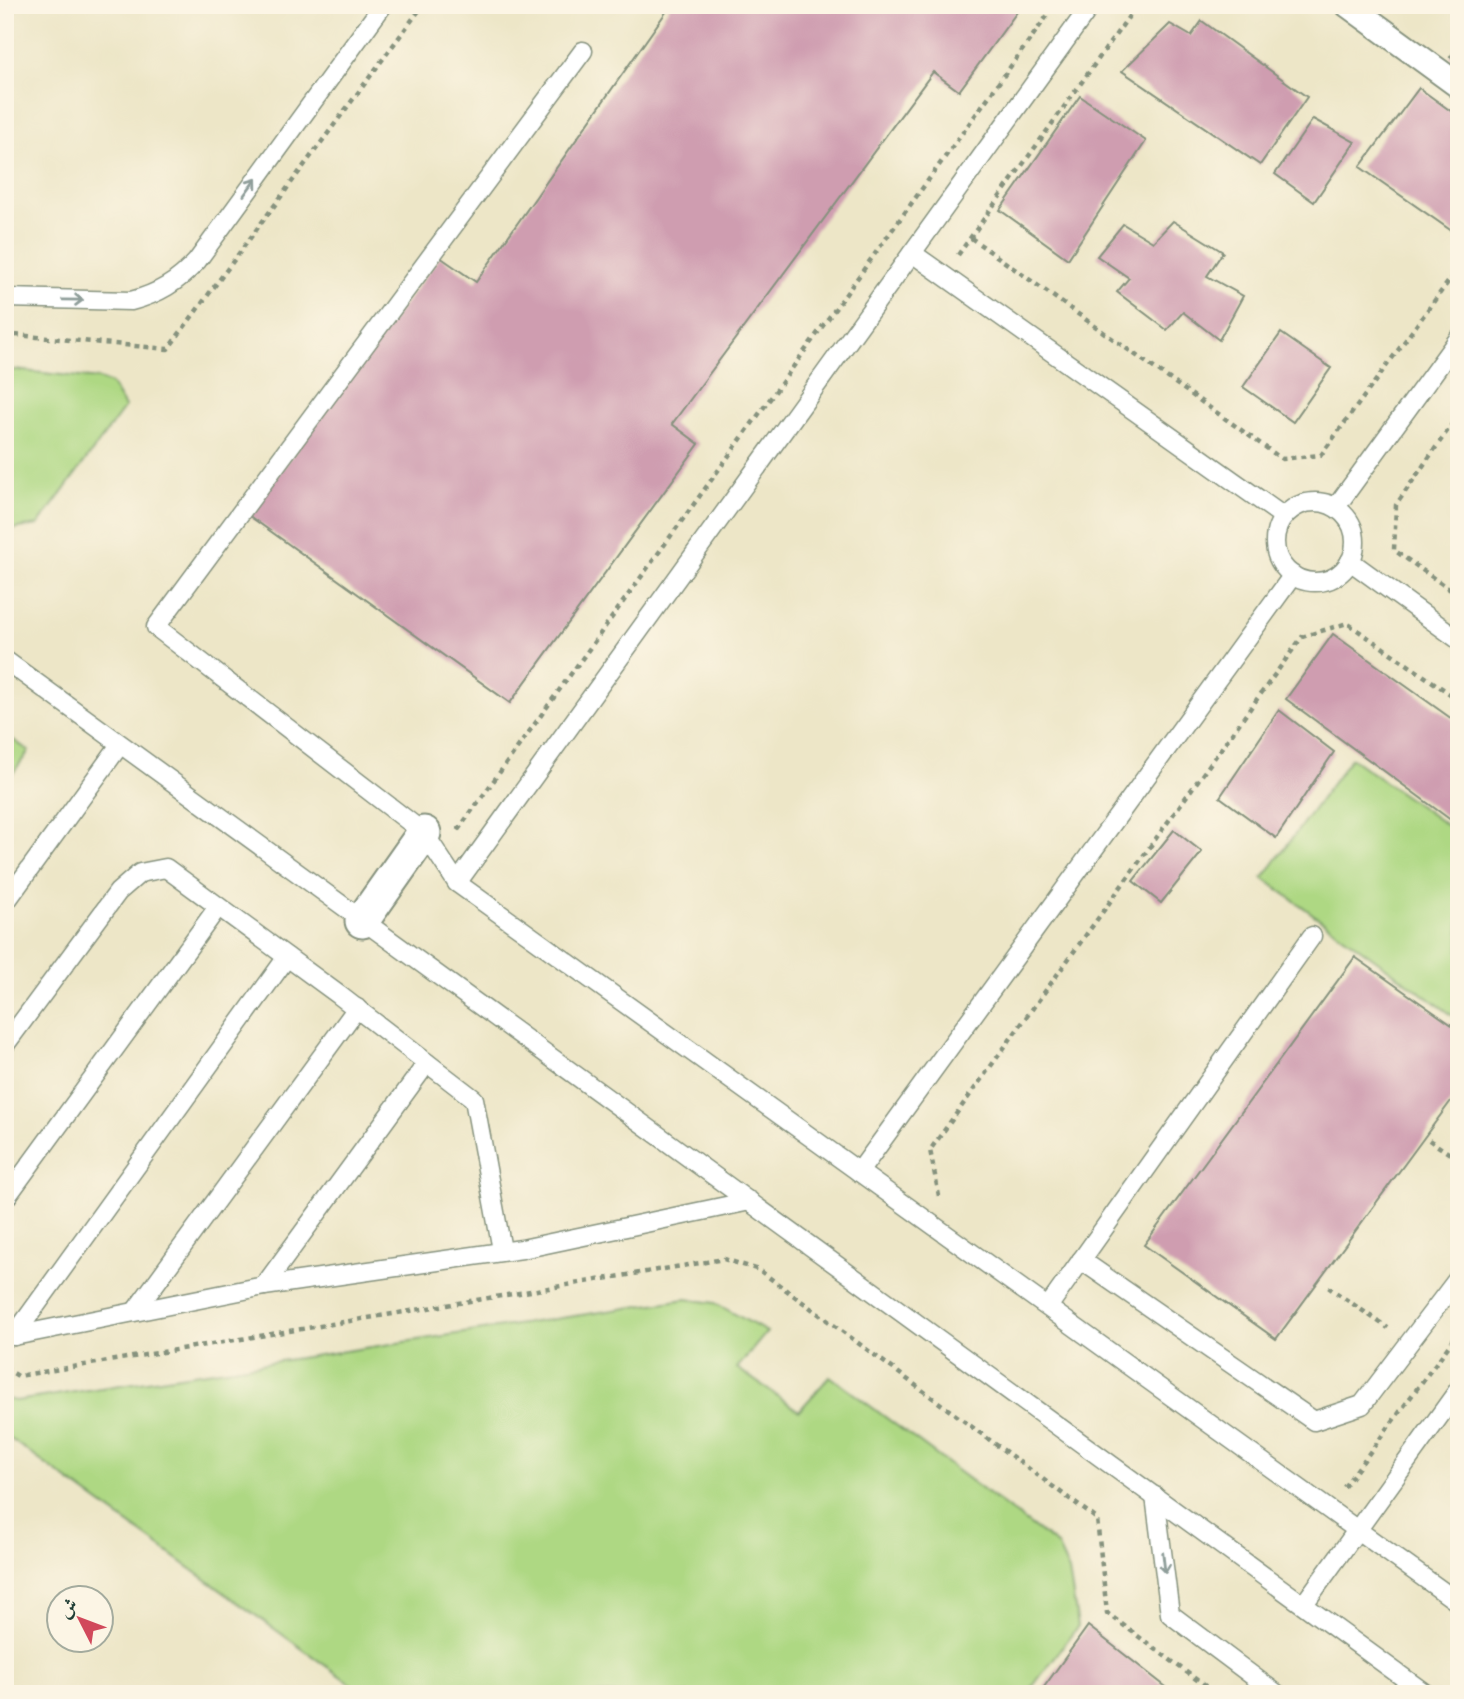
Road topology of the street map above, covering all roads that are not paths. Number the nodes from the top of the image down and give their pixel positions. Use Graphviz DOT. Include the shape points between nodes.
graph roads {
  1 [pos="383,5"];
  2 [pos="1091,5"];
  3 [pos="1348,5"];
  4 [pos="583,51"];
  5 [pos="1459,86"];
  6 [pos="912,253"];
  7 [pos="5,298"];
  8 [pos="1459,338"];
  9 [pos="1336,507"];
  10 [pos="1284,517"];
  11 [pos="1350,561"];
  12 [pos="1293,575"];
  13 [pos="1459,640"];
  14 [pos="5,660"];
  15 [pos="119,746"];
  16 [pos="432,844"];
  17 [pos="457,883"];
  18 [pos="5,903"];
  19 [pos="218,907"];
  20 [pos="362,921"];
  21 [pos="1312,936"];
  22 [pos="287,957"];
  23 [pos="357,1008"];
  24 [pos="5,1045"];
  25 [pos="427,1063"];
  26 [pos="859,1172"];
  27 [pos="5,1199"];
  28 [pos="750,1201"];
  29 [pos="502,1250"];
  30 [pos="1081,1260"];
  31 [pos="1459,1277"];
  32 [pos="264,1286"];
  33 [pos="1048,1307"];
  34 [pos="136,1310"];
  35 [pos="10,1333"];
  36 [pos="1459,1389"];
  37 [pos="1155,1496"];
  38 [pos="1357,1530"];
  39 [pos="1459,1603"];
  40 [pos="1304,1604"];
  41 [pos="1277,1694"];
  42 [pos="1426,1694"];
  7 -- 1 [label="lane, one-way" via="131,301 174,283 197,261"];
  2 -- 6 [label="lane"];
  3 -- 5 [label="street"];
  4 -- 16 [label="lane" via="156,627"];
  6 -- 10 [label="lane"];
  6 -- 17 [label="lane"];
  8 -- 9 [label="lane"];
  9 -- 10 [label="lane" via="1308,502"];
  9 -- 11 [label="lane" via="1354,531"];
  10 -- 12 [label="lane" via="1275,541 1283,566"];
  11 -- 12 [label="lane" via="1331,579 1318,582"];
  11 -- 13 [label="lane"];
  12 -- 26 [label="lane"];
  14 -- 15 [label="lane"];
  15 -- 18 [label="lane"];
  15 -- 20 [label="lane"];
  16 -- 17 [label="lane"];
  16 -- 20 [label="street"];
  17 -- 26 [label="lane"];
  19 -- 22 [label="lane"];
  19 -- 24 [label="lane" via="166,868 140,873 118,892"];
  19 -- 27 [label="lane"];
  20 -- 28 [label="lane"];
  21 -- 30 [label="lane"];
  22 -- 23 [label="lane"];
  22 -- 35 [label="lane"];
  23 -- 25 [label="lane"];
  23 -- 34 [label="lane"];
  25 -- 29 [label="lane" via="474,1099"];
  25 -- 32 [label="lane"];
  26 -- 33 [label="lane"];
  28 -- 29 [label="lane"];
  28 -- 37 [label="lane"];
  29 -- 32 [label="lane"];
  30 -- 31 [label="lane" via="1314,1421 1362,1405"];
  30 -- 33 [label="lane"];
  32 -- 34 [label="lane"];
  33 -- 38 [label="lane"];
  34 -- 35 [label="lane"];
  36 -- 38 [label="lane"];
  37 -- 40 [label="lane"];
  37 -- 41 [label="lane, one-way" via="1170,1614"];
  38 -- 39 [label="lane"];
  38 -- 40 [label="lane"];
  40 -- 42 [label="lane"];
}
